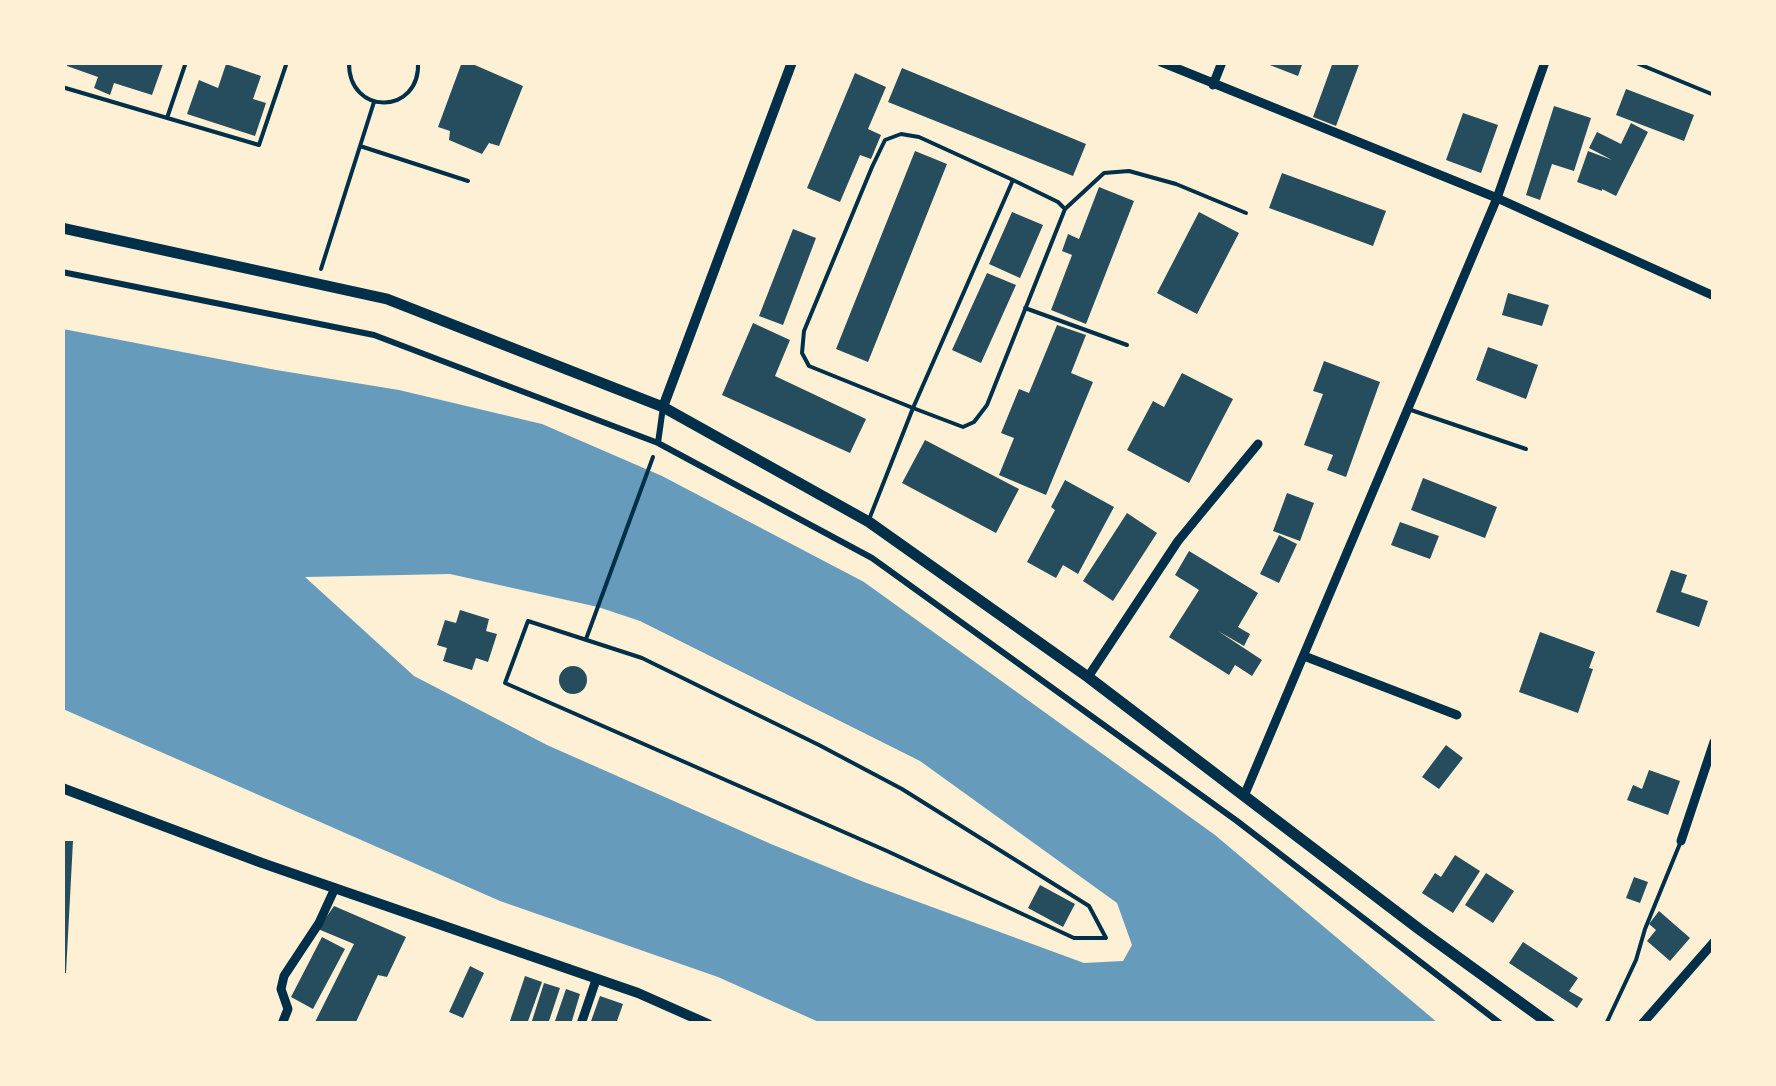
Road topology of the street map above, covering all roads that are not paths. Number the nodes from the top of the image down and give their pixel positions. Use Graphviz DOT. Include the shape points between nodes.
graph roads {
  1 [pos="792,62"];
  2 [pos="1160,62"];
  3 [pos="1222,62"];
  4 [pos="1545,62"];
  5 [pos="1634,62"];
  6 [pos="1214,85"];
  7 [pos="1714,95"];
  8 [pos="1013,180"];
  9 [pos="1497,198"];
  10 [pos="1065,209"];
  11 [pos="1246,214"];
  12 [pos="62,228"];
  13 [pos="62,272"];
  14 [pos="1714,296"];
  15 [pos="1026,308"];
  16 [pos="1127,346"];
  17 [pos="662,407"];
  18 [pos="913,408"];
  19 [pos="1408,409"];
  20 [pos="658,443"];
  21 [pos="1258,444"];
  22 [pos="1526,450"];
  23 [pos="868,522"];
  24 [pos="1304,656"];
  25 [pos="1088,677"];
  26 [pos="1457,715"];
  27 [pos="1714,742"];
  28 [pos="62,788"];
  29 [pos="1244,796"];
  30 [pos="1681,841"];
  31 [pos="335,888"];
  32 [pos="1714,942"];
  33 [pos="596,980"];
  34 [pos="705,1023"];
  35 [pos="282,1024"];
  36 [pos="581,1024"];
  37 [pos="1502,1024"];
  38 [pos="1550,1024"];
  39 [pos="1606,1024"];
  40 [pos="1642,1024"];
  1 -- 17 [label="street"];
  2 -- 6 [label="street"];
  3 -- 6 [label="street"];
  4 -- 9 [label="street"];
  5 -- 7 [label="lane"];
  6 -- 9 [label="street"];
  8 -- 10 [label="lane"];
  8 -- 18 [label="lane"];
  8 -- 18 [label="lane" via="902,134 885,140 872,167 804,331 802,353 809,366"];
  9 -- 14 [label="street"];
  9 -- 19 [label="street"];
  10 -- 11 [label="lane" via="1104,173 1129,171"];
  10 -- 15 [label="lane"];
  12 -- 17 [label="main road" via="386,299"];
  13 -- 20 [label="street" via="374,334"];
  15 -- 16 [label="lane"];
  15 -- 18 [label="lane" via="974,422 963,427"];
  17 -- 20 [label="street"];
  17 -- 23 [label="main road"];
  18 -- 23 [label="lane"];
  19 -- 22 [label="lane"];
  19 -- 24 [label="street"];
  20 -- 37 [label="street" via="872,558 1238,821"];
  21 -- 25 [label="street" via="1178,541"];
  23 -- 25 [label="main road"];
  24 -- 26 [label="street"];
  24 -- 29 [label="street"];
  25 -- 29 [label="main road"];
  27 -- 30 [label="street"];
  28 -- 31 [label="street"];
  29 -- 38 [label="main road"];
  30 -- 39 [label="lane"];
  31 -- 33 [label="street"];
  31 -- 35 [label="street" via="284,976 288,1009"];
  32 -- 40 [label="street"];
  33 -- 34 [label="street"];
  33 -- 36 [label="street"];
}
